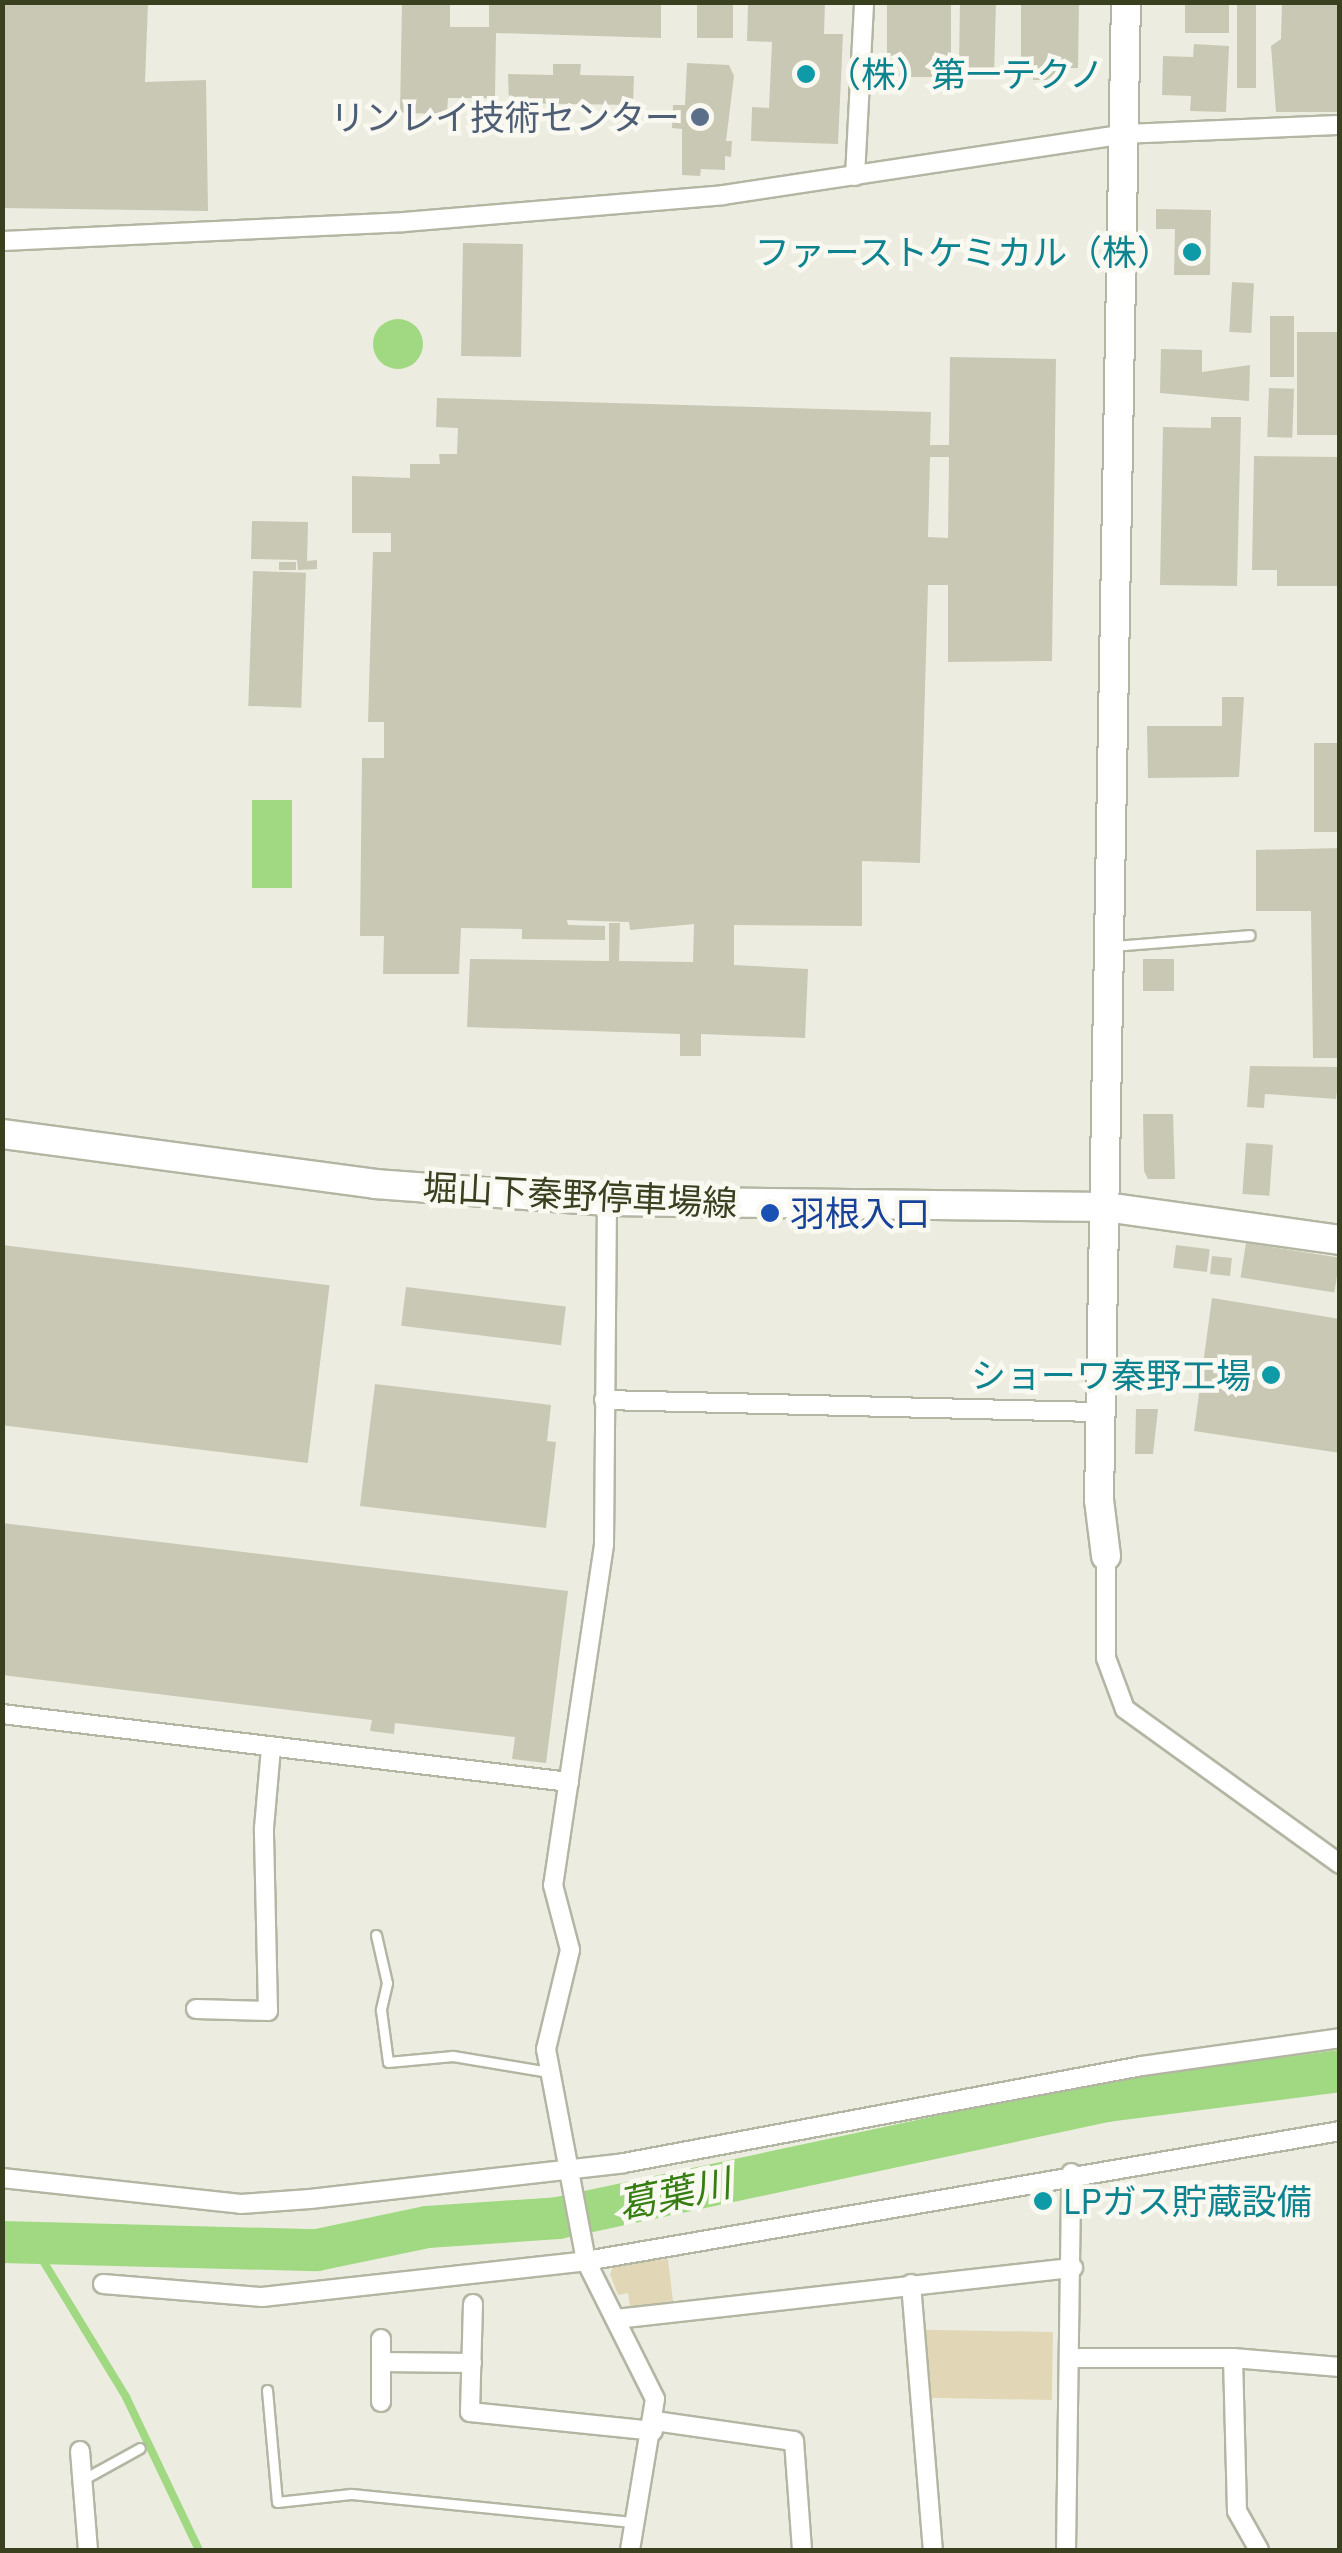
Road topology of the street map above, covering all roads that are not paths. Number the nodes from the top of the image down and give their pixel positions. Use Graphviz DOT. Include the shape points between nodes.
graph roads {
  1 [pos="864,2"];
  2 [pos="1126,2"];
  3 [pos="1340,125"];
  4 [pos="1124,134"];
  5 [pos="856,176"];
  6 [pos="2,242"];
  7 [pos="1250,934"];
  8 [pos="1110,946"];
  9 [pos="2,1134"];
  10 [pos="607,1201"];
  11 [pos="1106,1207"];
  12 [pos="1340,1240"];
  13 [pos="604,1400"];
  14 [pos="1102,1412"];
  15 [pos="1106,1556"];
  16 [pos="2,1714"];
  17 [pos="271,1748"];
  18 [pos="569,1782"];
  19 [pos="1340,1864"];
  20 [pos="376,1934"];
  21 [pos="196,2010"];
  22 [pos="1340,2038"];
  23 [pos="549,2072"];
  24 [pos="1340,2132"];
  25 [pos="569,2171"];
  26 [pos="1072,2173"];
  27 [pos="2,2178"];
  28 [pos="586,2261"];
  29 [pos="1073,2268"];
  30 [pos="103,2284"];
  31 [pos="911,2284"];
  32 [pos="473,2304"];
  33 [pos="616,2318"];
  34 [pos="381,2339"];
  35 [pos="1072,2358"];
  36 [pos="1232,2358"];
  37 [pos="381,2362"];
  38 [pos="472,2363"];
  39 [pos="1340,2367"];
  40 [pos="268,2390"];
  41 [pos="381,2402"];
  42 [pos="654,2426"];
  43 [pos="140,2448"];
  44 [pos="80,2451"];
  45 [pos="82,2480"];
  46 [pos="634,2522"];
  47 [pos="88,2550"];
  48 [pos="630,2550"];
  49 [pos="802,2550"];
  50 [pos="933,2550"];
  51 [pos="1066,2550"];
  52 [pos="1259,2550"];
  1 -- 5 [label="street"];
  2 -- 4 [label="street"];
  3 -- 4 [label="street"];
  4 -- 5 [label="street"];
  4 -- 8 [label="street"];
  5 -- 6 [label="street" via="723,195 404,222"];
  7 -- 8 [label="lane"];
  8 -- 11 [label="street"];
  9 -- 10 [label="street, 堀山下秦野停車場線" via="375,1184"];
  10 -- 11 [label="street, 堀山下秦野停車場線"];
  10 -- 13 [label="street"];
  11 -- 12 [label="street, 堀山下秦野停車場線"];
  11 -- 14 [label="street"];
  13 -- 14 [label="street"];
  13 -- 18 [label="street" via="604,1545"];
  14 -- 15 [label="street" via="1099,1500"];
  15 -- 19 [label="street" via="1106,1658 1125,1709"];
  16 -- 17 [label="street"];
  17 -- 18 [label="street"];
  17 -- 21 [label="street" via="264,1828 268,2011"];
  18 -- 23 [label="street" via="553,1885 570,1950 546,2049"];
  20 -- 23 [label="lane" via="387,1983 381,2010 388,2062 453,2056"];
  22 -- 25 [label="street" via="1142,2066"];
  23 -- 25 [label="street"];
  24 -- 26 [label="street"];
  25 -- 27 [label="street" via="241,2204"];
  25 -- 28 [label="street"];
  26 -- 28 [label="street"];
  26 -- 29 [label="street"];
  28 -- 30 [label="street" via="262,2297"];
  28 -- 33 [label="street"];
  29 -- 31 [label="street"];
  29 -- 35 [label="street"];
  31 -- 33 [label="street"];
  31 -- 50 [label="street"];
  32 -- 38 [label="street"];
  33 -- 42 [label="street" via="648,2375"];
  34 -- 37 [label="street"];
  35 -- 36 [label="street"];
  35 -- 51 [label="street"];
  36 -- 39 [label="street"];
  36 -- 52 [label="street" via="1237,2511"];
  37 -- 38 [label="street"];
  37 -- 41 [label="street"];
  38 -- 42 [label="street" via="470,2412"];
  40 -- 46 [label="lane" via="277,2502 350,2494"];
  42 -- 46 [label="street"];
  42 -- 49 [label="street" via="794,2441"];
  43 -- 45 [label="lane"];
  44 -- 45 [label="street"];
  45 -- 47 [label="street"];
  46 -- 48 [label="street"];
}
